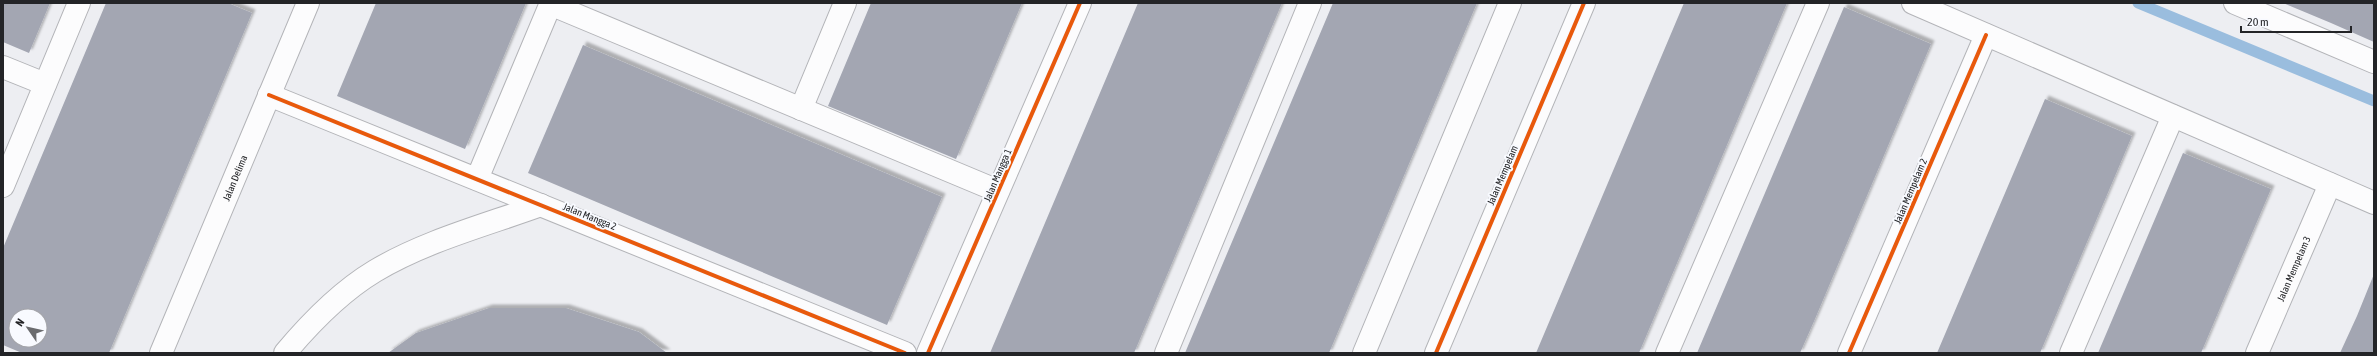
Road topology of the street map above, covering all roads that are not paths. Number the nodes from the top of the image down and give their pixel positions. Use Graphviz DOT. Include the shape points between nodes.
graph roads {
  1 [pos="79,3"];
  2 [pos="308,3"];
  3 [pos="845,3"];
  4 [pos="1080,3"];
  5 [pos="1310,3"];
  6 [pos="1510,3"];
  7 [pos="1584,3"];
  8 [pos="1818,3"];
  9 [pos="1913,3"];
  10 [pos="2235,3"];
  11 [pos="550,4"];
  12 [pos="1986,35"];
  13 [pos="2374,62"];
  14 [pos="3,66"];
  15 [pos="45,84"];
  16 [pos="269,95"];
  17 [pos="801,109"];
  18 [pos="2173,116"];
  19 [pos="477,180"];
  20 [pos="2330,184"];
  21 [pos="3,186"];
  22 [pos="998,191"];
  23 [pos="2374,203"];
  24 [pos="541,205"];
  25 [pos="161,353"];
  26 [pos="285,353"];
  27 [pos="905,353"];
  28 [pos="928,353"];
  29 [pos="1166,353"];
  30 [pos="1364,353"];
  31 [pos="1436,353"];
  32 [pos="1667,353"];
  33 [pos="1849,353"];
  34 [pos="2071,353"];
  35 [pos="2257,353"];
  1 -- 15 [label="street"];
  2 -- 16 [label="street, Jalan Delima"];
  3 -- 17 [label="street"];
  4 -- 22 [label="street, Jalan Mangga 1"];
  5 -- 29 [label="street"];
  6 -- 30 [label="street"];
  7 -- 31 [label="street, Jalan Mempelam"];
  8 -- 32 [label="street"];
  9 -- 12 [label="street"];
  10 -- 13 [label="street"];
  11 -- 17 [label="street"];
  11 -- 19 [label="street"];
  12 -- 18 [label="street"];
  12 -- 33 [label="street, Jalan Mempelam 2"];
  14 -- 15 [label="street"];
  15 -- 21 [label="street"];
  16 -- 19 [label="street, Jalan Mangga 2"];
  16 -- 25 [label="street, Jalan Delima"];
  17 -- 22 [label="street"];
  18 -- 20 [label="street"];
  18 -- 34 [label="street"];
  19 -- 24 [label="street, Jalan Mangga 2"];
  20 -- 23 [label="street"];
  20 -- 35 [label="street, Jalan Mempelam 3"];
  22 -- 28 [label="street, Jalan Mangga 1"];
  24 -- 26 [label="street" via="424,247 374,272 315,318"];
  24 -- 27 [label="street, Jalan Mangga 2"];
}
